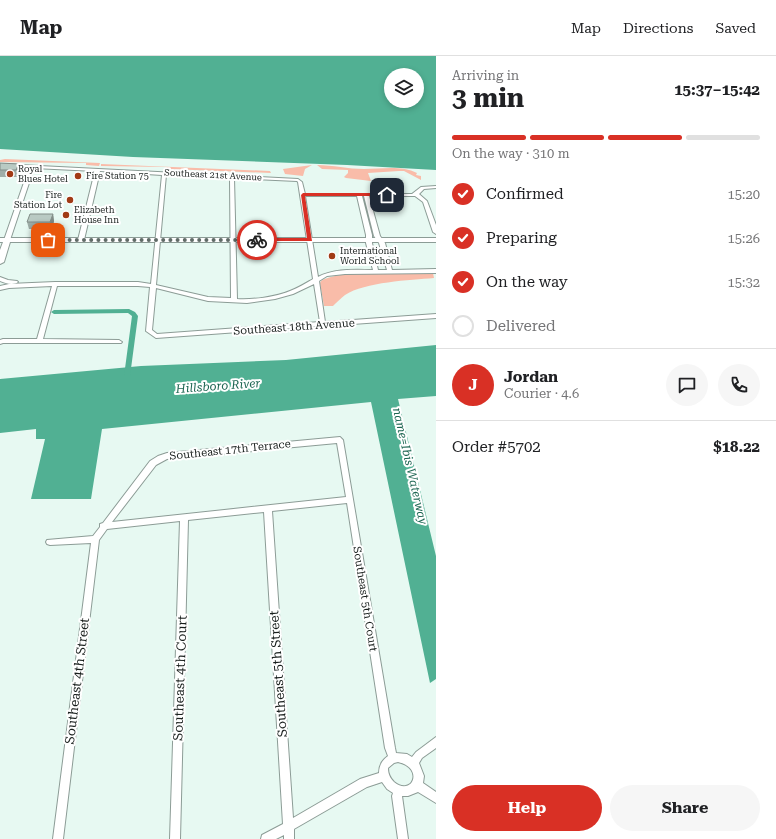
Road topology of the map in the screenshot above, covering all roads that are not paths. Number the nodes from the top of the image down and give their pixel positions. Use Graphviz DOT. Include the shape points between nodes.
graph roads {
  1 [pos="0,165"];
  2 [pos="32,167"];
  3 [pos="98,170"];
  4 [pos="164,173"];
  5 [pos="232,176"];
  6 [pos="436,187"];
  7 [pos="416,194"];
  8 [pos="303,195"];
  9 [pos="359,195"];
  10 [pos="366,195"];
  11 [pos="436,232"];
  12 [pos="3,240"];
  13 [pos="81,240"];
  14 [pos="157,240"];
  15 [pos="232,240"];
  16 [pos="310,240"];
  17 [pos="369,240"];
  18 [pos="380,240"];
  19 [pos="436,240"];
  20 [pos="0,262"];
  21 [pos="436,271"];
  22 [pos="376,272"];
  23 [pos="390,272"];
  24 [pos="0,279"];
  25 [pos="316,280"];
  26 [pos="55,284"];
  27 [pos="153,286"];
  28 [pos="0,288"];
  29 [pos="234,301"];
  30 [pos="436,316"];
  31 [pos="323,325"];
  32 [pos="40,341"];
  33 [pos="0,342"];
  34 [pos="119,342"];
  35 [pos="340,440"];
  36 [pos="349,500"];
  37 [pos="268,508"];
  38 [pos="184,517"];
  39 [pos="103,526"];
  40 [pos="95,539"];
  41 [pos="50,542"];
  42 [pos="436,742"];
  43 [pos="393,758"];
  44 [pos="414,764"];
  45 [pos="384,776"];
  46 [pos="417,785"];
  47 [pos="398,790"];
  48 [pos="436,798"];
  49 [pos="288,826"];
  50 [pos="58,839"];
  51 [pos="175,839"];
  52 [pos="266,839"];
  53 [pos="289,839"];
  54 [pos="403,839"];
  1 -- 2 [label="street, Southeast 21st Avenue"];
  2 -- 3 [label="street, Southeast 21st Avenue"];
  2 -- 12 [label="street"];
  3 -- 4 [label="street, Southeast 21st Avenue"];
  3 -- 13 [label="street"];
  4 -- 5 [label="street, Southeast 21st Avenue"];
  4 -- 14 [label="street"];
  5 -- 8 [label="street, Southeast 21st Avenue" via="298,180"];
  5 -- 15 [label="street"];
  6 -- 7 [label="street" via="423,188"];
  7 -- 10 [label="street"];
  7 -- 11 [label="street" via="425,201"];
  8 -- 9 [label="street"];
  8 -- 16 [label="street"];
  9 -- 10 [label="street"];
  9 -- 17 [label="street"];
  10 -- 18 [label="street"];
  12 -- 13 [label="main road"];
  12 -- 20 [label="main road"];
  13 -- 14 [label="main road"];
  14 -- 15 [label="main road"];
  14 -- 27 [label="street"];
  15 -- 16 [label="main road"];
  15 -- 29 [label="street"];
  16 -- 17 [label="main road"];
  16 -- 25 [label="street"];
  17 -- 18 [label="main road"];
  17 -- 22 [label="street"];
  18 -- 19 [label="main road"];
  18 -- 23 [label="street"];
  21 -- 23 [label="street"];
  22 -- 23 [label="street"];
  22 -- 25 [label="street" via="345,272 326,275"];
  24 -- 26 [label="street" via="7,282"];
  25 -- 29 [label="street" via="275,297"];
  25 -- 31 [label="street"];
  26 -- 27 [label="street"];
  26 -- 28 [label="street"];
  26 -- 32 [label="street"];
  27 -- 29 [label="street" via="191,296"];
  27 -- 31 [label="street, Southeast 18th Avenue" via="149,331 156,336"];
  30 -- 31 [label="street, Southeast 18th Avenue"];
  32 -- 33 [label="street"];
  32 -- 34 [label="street"];
  35 -- 36 [label="street, Southeast 5th Court"];
  35 -- 39 [label="street, Southeast 17th Terrace" via="161,458 153,463"];
  36 -- 37 [label="street"];
  36 -- 43 [label="street, Southeast 5th Court"];
  37 -- 38 [label="street"];
  37 -- 49 [label="street, Southeast 5th Street"];
  38 -- 39 [label="street"];
  38 -- 51 [label="street, Southeast 4th Court"];
  39 -- 40 [label="street, Southeast 4th Street"];
  40 -- 41 [label="street"];
  40 -- 50 [label="street, Southeast 4th Street"];
  42 -- 44 [label="street" via="419,755"];
  43 -- 44 [label="street" via="405,758"];
  43 -- 45 [label="street" via="384,766"];
  44 -- 46 [label="street" via="419,776"];
  45 -- 47 [label="street" via="388,784"];
  45 -- 49 [label="street" via="364,783"];
  46 -- 47 [label="street" via="410,790"];
  46 -- 48 [label="street"];
  47 -- 54 [label="street"];
  49 -- 52 [label="street"];
  49 -- 53 [label="street, Southeast 5th Street"];
}
